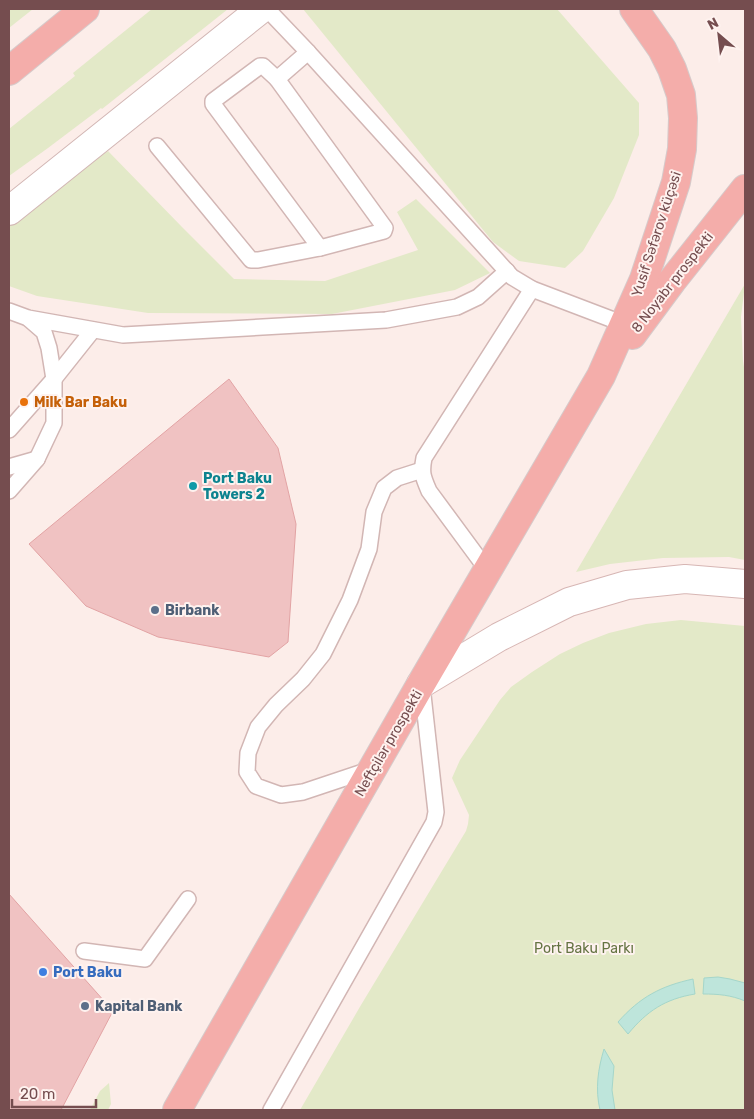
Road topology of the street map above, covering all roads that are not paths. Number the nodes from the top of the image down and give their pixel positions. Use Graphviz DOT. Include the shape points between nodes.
graph roads {
  1 [pos="86,9"];
  2 [pos="261,9"];
  3 [pos="266,9"];
  4 [pos="634,9"];
  5 [pos="308,52"];
  6 [pos="9,71"];
  7 [pos="277,79"];
  8 [pos="157,146"];
  9 [pos="745,189"];
  10 [pos="9,210"];
  11 [pos="320,248"];
  12 [pos="507,271"];
  13 [pos="532,289"];
  14 [pos="9,311"];
  15 [pos="28,318"];
  16 [pos="624,324"];
  17 [pos="93,330"];
  18 [pos="601,376"];
  19 [pos="54,379"];
  20 [pos="9,430"];
  21 [pos="37,459"];
  22 [pos="9,467"];
  23 [pos="422,470"];
  24 [pos="9,491"];
  25 [pos="488,571"];
  26 [pos="745,584"];
  27 [pos="421,684"];
  28 [pos="372,769"];
  29 [pos="188,899"];
  30 [pos="84,952"];
  31 [pos="177,1110"];
  32 [pos="271,1110"];
  1 -- 6 [label="highway"];
  2 -- 10 [label="main road"];
  3 -- 5 [label="lane"];
  4 -- 16 [label="highway, Yusif Səfərov küçəsi" via="672,69 681,95 683,118 676,182 647,270"];
  5 -- 7 [label="lane"];
  5 -- 12 [label="lane"];
  7 -- 11 [label="lane" via="385,228 384,231"];
  7 -- 11 [label="lane" via="260,66 213,104"];
  8 -- 11 [label="lane" via="251,260"];
  9 -- 18 [label="highway, 8 Noyabr prospekti"];
  12 -- 13 [label="lane"];
  12 -- 17 [label="lane" via="478,297 457,307 386,320 123,336"];
  13 -- 16 [label="lane"];
  13 -- 23 [label="lane" via="424,458"];
  14 -- 15 [label="lane"];
  15 -- 17 [label="lane"];
  15 -- 19 [label="lane" via="44,332"];
  16 -- 18 [label="highway, Yusif Səfərov küçəsi"];
  17 -- 19 [label="lane"];
  18 -- 25 [label="highway, Neftçilər prospekti"];
  19 -- 20 [label="lane"];
  19 -- 21 [label="lane" via="54,423"];
  21 -- 22 [label="lane"];
  21 -- 24 [label="lane"];
  23 -- 25 [label="lane" via="429,491"];
  23 -- 28 [label="lane" via="397,478 384,488 374,512 369,549 350,600 323,654 258,727 248,753 246,772 256,786 280,795 303,792"];
  25 -- 27 [label="highway, Neftçilər prospekti"];
  26 -- 27 [label="main road" via="684,578 627,585 569,602"];
  27 -- 28 [label="highway, Neftçilər prospekti"];
  27 -- 32 [label="lane" via="436,812 434,822"];
  28 -- 31 [label="highway, Neftçilər prospekti"];
  29 -- 30 [label="lane" via="145,960"];
}
